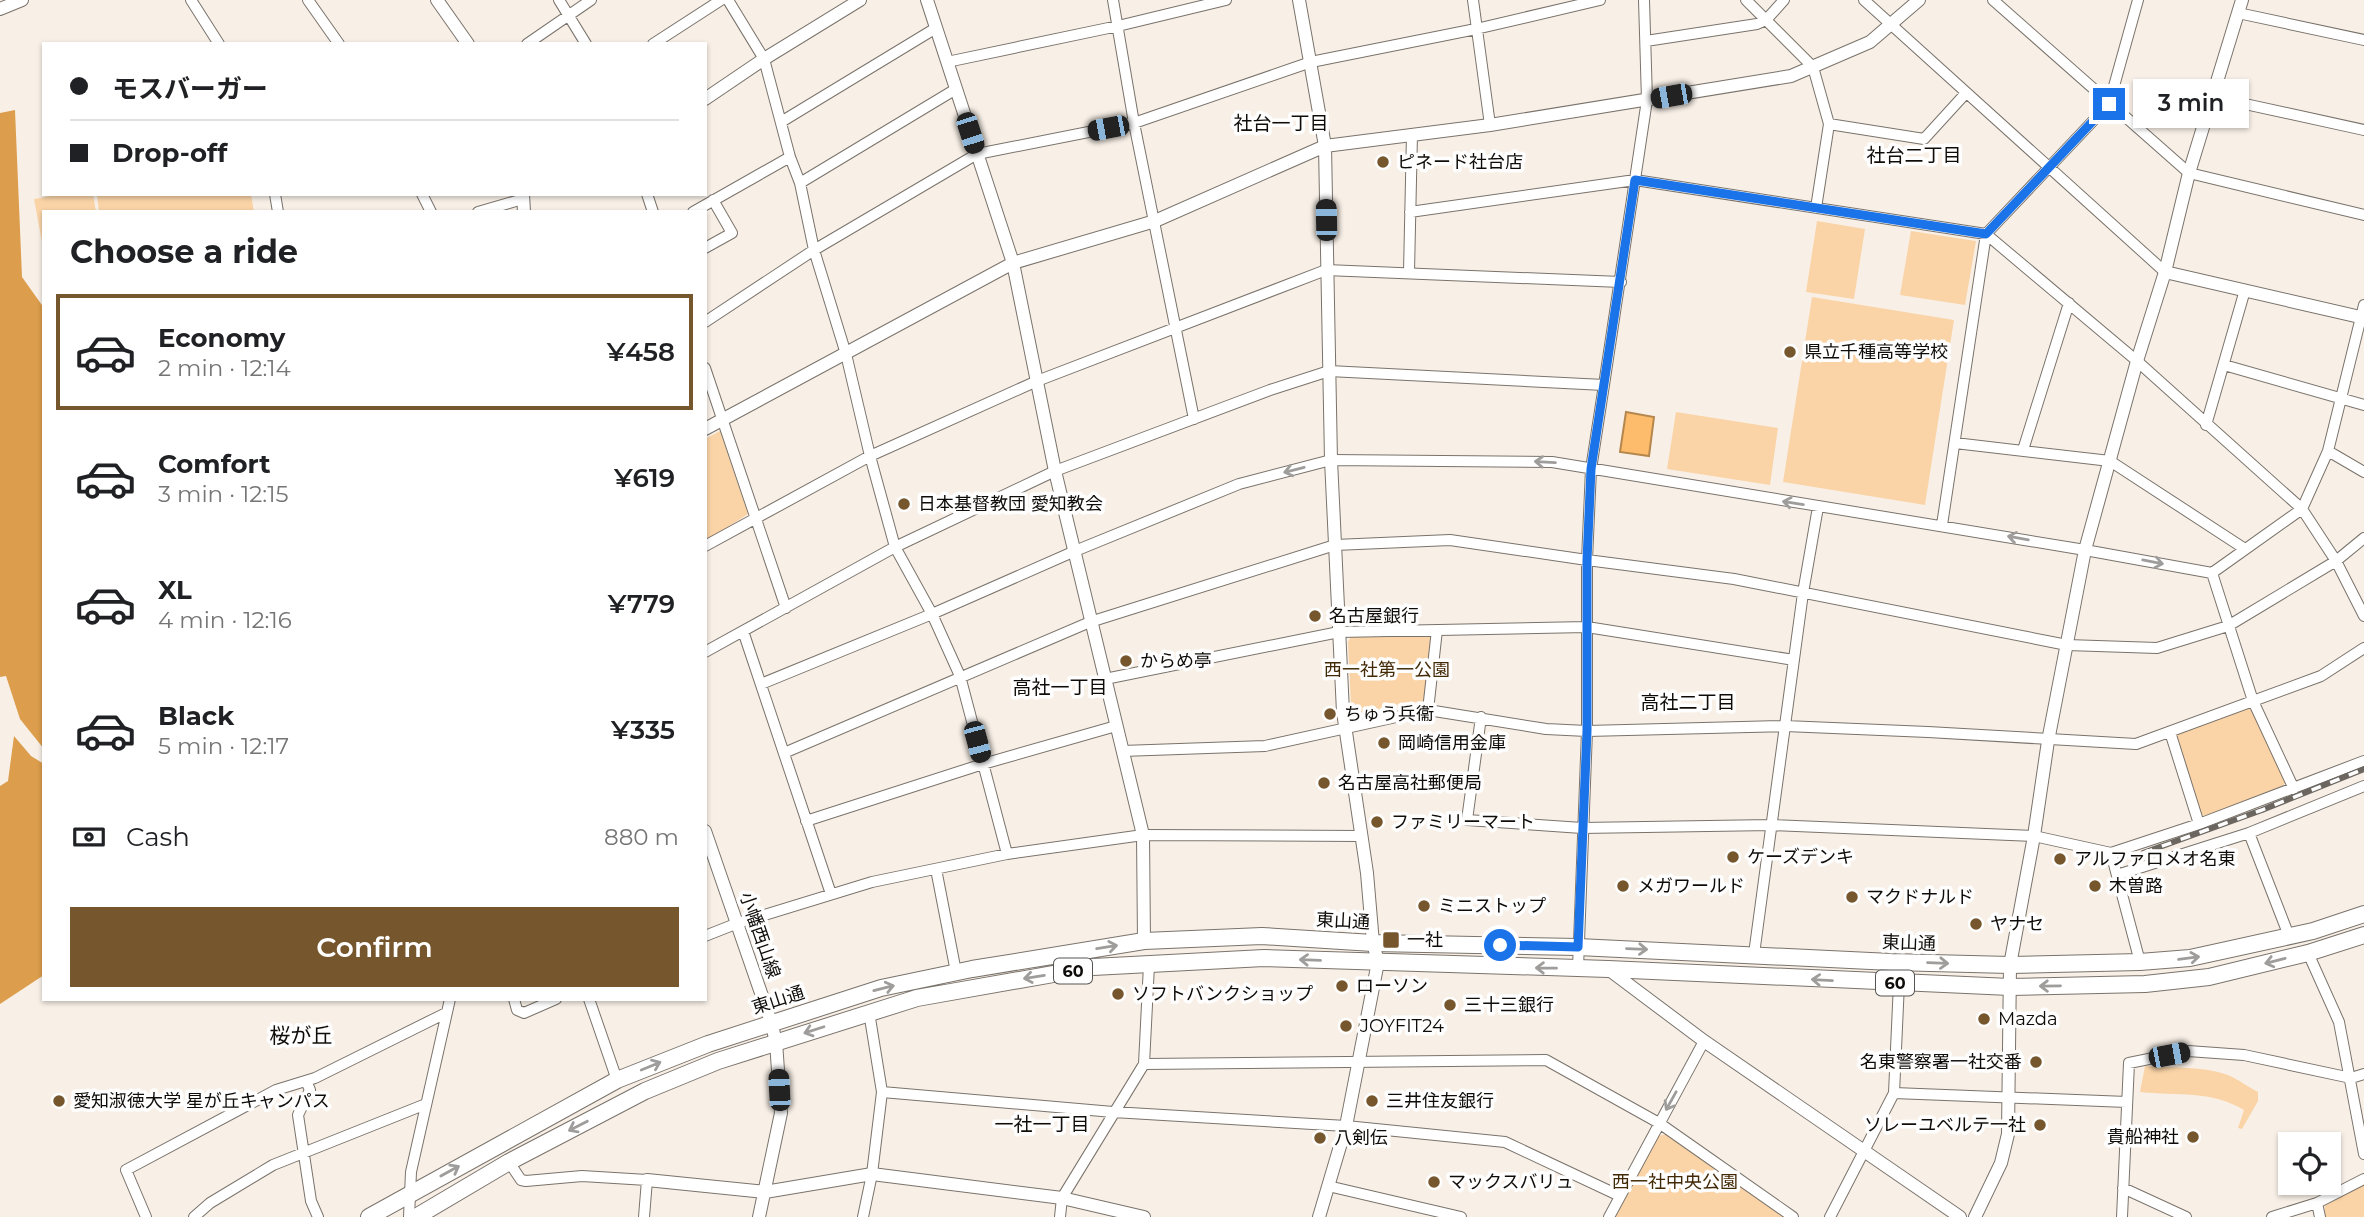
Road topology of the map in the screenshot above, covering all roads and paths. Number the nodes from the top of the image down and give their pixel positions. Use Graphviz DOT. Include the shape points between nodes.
graph roads {
  1 [pos="191,0"];
  2 [pos="308,0"];
  3 [pos="438,0"];
  4 [pos="559,0"];
  5 [pos="591,0"];
  6 [pos="721,0"];
  7 [pos="728,0"];
  8 [pos="860,0"];
  9 [pos="927,0"];
  10 [pos="1113,0"];
  11 [pos="1226,0"];
  12 [pos="1299,0"];
  13 [pos="1473,0"];
  14 [pos="1600,0"];
  15 [pos="1644,0"];
  16 [pos="1746,0"];
  17 [pos="1784,0"];
  18 [pos="1864,0"];
  19 [pos="1919,0"];
  20 [pos="1993,0"];
  21 [pos="2138,0"];
  22 [pos="17,1"];
  23 [pos="2240,7"];
  24 [pos="0,9"];
  25 [pos="568,15"];
  26 [pos="1766,20"];
  27 [pos="1891,24"];
  28 [pos="1118,26"];
  29 [pos="936,28"];
  30 [pos="1476,29"];
  31 [pos="2364,40"];
  32 [pos="1646,41"];
  33 [pos="218,42"];
  34 [pos="338,42"];
  35 [pos="467,42"];
  36 [pos="530,42"];
  37 [pos="585,42"];
  38 [pos="656,42"];
  39 [pos="765,59"];
  40 [pos="947,62"];
  41 [pos="1311,62"];
  42 [pos="1813,67"];
  43 [pos="956,89"];
  44 [pos="1966,93"];
  45 [pos="2213,97"];
  46 [pos="707,98"];
  47 [pos="1647,100"];
  48 [pos="2109,104"];
  49 [pos="781,122"];
  50 [pos="1134,123"];
  51 [pos="1829,124"];
  52 [pos="1490,125"];
  53 [pos="2364,130"];
  54 [pos="1412,134"];
  55 [pos="1325,146"];
  56 [pos="977,154"];
  57 [pos="790,157"];
  58 [pos="2049,167"];
  59 [pos="2189,173"];
  60 [pos="1635,180"];
  61 [pos="800,183"];
  62 [pos="526,200"];
  63 [pos="713,200"];
  64 [pos="1816,208"];
  65 [pos="486,210"];
  66 [pos="696,210"];
  67 [pos="1410,212"];
  68 [pos="2364,215"];
  69 [pos="1154,221"];
  70 [pos="1986,234"];
  71 [pos="707,247"];
  72 [pos="814,250"];
  73 [pos="1013,263"];
  74 [pos="1326,270"];
  75 [pos="1409,272"];
  76 [pos="2165,272"];
  77 [pos="1620,282"];
  78 [pos="2245,290"];
  79 [pos="2069,303"];
  80 [pos="2363,313"];
  81 [pos="707,321"];
  82 [pos="1176,328"];
  83 [pos="846,354"];
  84 [pos="2137,361"];
  85 [pos="2224,365"];
  86 [pos="1329,371"];
  87 [pos="707,374"];
  88 [pos="1037,381"];
  89 [pos="1604,385"];
  90 [pos="2341,399"];
  91 [pos="2364,405"];
  92 [pos="723,419"];
  93 [pos="1194,419"];
  94 [pos="2206,425"];
  95 [pos="707,428"];
  96 [pos="1955,443"];
  97 [pos="2023,450"];
  98 [pos="2328,451"];
  99 [pos="870,456"];
  100 [pos="1331,460"];
  101 [pos="2110,461"];
  102 [pos="1591,469"];
  103 [pos="1055,471"];
  104 [pos="2364,472"];
  105 [pos="1818,507"];
  106 [pos="2302,509"];
  107 [pos="756,518"];
  108 [pos="1942,526"];
  109 [pos="2364,538"];
  110 [pos="707,545"];
  111 [pos="1335,545"];
  112 [pos="895,547"];
  113 [pos="2245,549"];
  114 [pos="2085,550"];
  115 [pos="1075,551"];
  116 [pos="1587,560"];
  117 [pos="2336,561"];
  118 [pos="2212,573"];
  119 [pos="1803,593"];
  120 [pos="786,608"];
  121 [pos="932,614"];
  122 [pos="2364,616"];
  123 [pos="1090,622"];
  124 [pos="2228,626"];
  125 [pos="1587,627"];
  126 [pos="1437,630"];
  127 [pos="743,631"];
  128 [pos="1339,632"];
  129 [pos="2067,645"];
  130 [pos="2364,648"];
  131 [pos="707,651"];
  132 [pos="1794,660"];
  133 [pos="960,676"];
  134 [pos="1105,679"];
  135 [pos="761,684"];
  136 [pos="2253,701"];
  137 [pos="1428,710"];
  138 [pos="1481,718"];
  139 [pos="1116,726"];
  140 [pos="1785,726"];
  141 [pos="1345,728"];
  142 [pos="1587,731"];
  143 [pos="2170,732"];
  144 [pos="2048,741"];
  145 [pos="1122,751"];
  146 [pos="784,753"];
  147 [pos="2364,761"];
  148 [pos="983,764"];
  149 [pos="2364,786"];
  150 [pos="2294,789"];
  151 [pos="806,821"];
  152 [pos="2199,824"];
  153 [pos="1771,825"];
  154 [pos="1583,828"];
  155 [pos="2249,833"];
  156 [pos="1143,835"];
  157 [pos="1360,836"];
  158 [pos="2034,836"];
  159 [pos="707,837"];
  160 [pos="2110,853"];
  161 [pos="1007,854"];
  162 [pos="936,869"];
  163 [pos="2117,875"];
  164 [pos="831,894"];
  165 [pos="2364,908"];
  166 [pos="2364,914"];
  167 [pos="737,923"];
  168 [pos="2313,931"];
  169 [pos="707,935"];
  170 [pos="2364,935"];
  171 [pos="2289,936"];
  172 [pos="1144,941"];
  173 [pos="1373,943"];
  174 [pos="1578,947"];
  175 [pos="2308,953"];
  176 [pos="1754,954"];
  177 [pos="1378,962"];
  178 [pos="2140,962"];
  179 [pos="1149,965"];
  180 [pos="2010,965"];
  181 [pos="1578,968"];
  182 [pos="1608,969"];
  183 [pos="956,972"];
  184 [pos="1899,983"];
  185 [pos="2010,987"];
  186 [pos="449,1001"];
  187 [pos="515,1001"];
  188 [pos="551,1001"];
  189 [pos="590,1001"];
  190 [pos="869,1012"];
  191 [pos="446,1013"];
  192 [pos="771,1022"];
  193 [pos="1704,1041"];
  194 [pos="776,1042"];
  195 [pos="1358,1062"];
  196 [pos="1144,1063"];
  197 [pos="2364,1074"];
  198 [pos="2351,1078"];
  199 [pos="617,1080"];
  200 [pos="306,1081"];
  201 [pos="882,1093"];
  202 [pos="1894,1093"];
  203 [pos="2008,1098"];
  204 [pos="2127,1102"];
  205 [pos="426,1104"];
  206 [pos="1113,1112"];
  207 [pos="1659,1123"];
  208 [pos="1346,1126"];
  209 [pos="1864,1153"];
  210 [pos="305,1154"];
  211 [pos="2364,1154"];
  212 [pos="509,1162"];
  213 [pos="872,1174"];
  214 [pos="2364,1178"];
  215 [pos="647,1180"];
  216 [pos="1328,1186"];
  217 [pos="2123,1188"];
  218 [pos="765,1192"];
  219 [pos="409,1194"];
  220 [pos="1620,1196"];
  221 [pos="1062,1198"];
  222 [pos="2317,1203"];
  223 [pos="146,1217"];
  224 [pos="194,1217"];
  225 [pos="318,1217"];
  226 [pos="369,1217"];
  227 [pos="410,1217"];
  228 [pos="416,1217"];
  229 [pos="644,1217"];
  230 [pos="759,1217"];
  231 [pos="863,1217"];
  232 [pos="1060,1217"];
  233 [pos="1144,1217"];
  234 [pos="1319,1217"];
  235 [pos="1461,1217"];
  236 [pos="1609,1217"];
  237 [pos="1793,1217"];
  238 [pos="1830,1217"];
  239 [pos="1959,1217"];
  240 [pos="1975,1217"];
  241 [pos="2122,1217"];
  242 [pos="2186,1217"];
  243 [pos="2272,1217"];
  244 [pos="2320,1217"];
  1 -- 33 [label="street"];
  2 -- 34 [label="street"];
  3 -- 35 [label="street"];
  4 -- 25 [label="street"];
  5 -- 25 [label="street"];
  6 -- 38 [label="street"];
  7 -- 39 [label="street"];
  8 -- 39 [label="street"];
  9 -- 29 [label="street"];
  10 -- 28 [label="street"];
  11 -- 28 [label="street"];
  12 -- 41 [label="street"];
  13 -- 30 [label="street"];
  14 -- 30 [label="street"];
  15 -- 32 [label="street"];
  16 -- 26 [label="street"];
  17 -- 26 [label="street"];
  18 -- 27 [label="street"];
  19 -- 27 [label="street"];
  20 -- 48 [label="street"];
  21 -- 48 [label="street"];
  22 -- 24 [label="street"];
  23 -- 31 [label="street"];
  23 -- 45 [label="street"];
  25 -- 36 [label="street"];
  25 -- 37 [label="street"];
  26 -- 32 [label="street"];
  26 -- 42 [label="street"];
  27 -- 42 [label="street" via="1870,42"];
  27 -- 44 [label="street"];
  28 -- 40 [label="street"];
  28 -- 50 [label="street"];
  29 -- 40 [label="street"];
  29 -- 49 [label="street"];
  30 -- 41 [label="street"];
  30 -- 52 [label="street"];
  32 -- 47 [label="street"];
  39 -- 46 [label="street"];
  39 -- 49 [label="street"];
  40 -- 43 [label="street"];
  41 -- 50 [label="street"];
  41 -- 55 [label="street"];
  42 -- 47 [label="street" via="1791,76"];
  42 -- 51 [label="street"];
  43 -- 56 [label="street"];
  43 -- 61 [label="street"];
  44 -- 51 [label="street" via="1924,139"];
  44 -- 58 [label="street"];
  45 -- 53 [label="street"];
  45 -- 59 [label="street"];
  47 -- 52 [label="street"];
  47 -- 60 [label="street"];
  48 -- 58 [label="street"];
  48 -- 59 [label="street"];
  49 -- 57 [label="street"];
  50 -- 56 [label="street"];
  50 -- 69 [label="street"];
  51 -- 64 [label="street"];
  52 -- 54 [label="street"];
  54 -- 55 [label="street"];
  54 -- 67 [label="street"];
  55 -- 69 [label="street"];
  55 -- 74 [label="street"];
  56 -- 72 [label="street"];
  56 -- 73 [label="street"];
  57 -- 61 [label="street"];
  57 -- 63 [label="street"];
  58 -- 70 [label="street"];
  58 -- 76 [label="street"];
  59 -- 68 [label="street"];
  59 -- 76 [label="street"];
  60 -- 64 [label="street"];
  60 -- 67 [label="street"];
  60 -- 77 [label="street"];
  61 -- 72 [label="street"];
  62 -- 65 [label="street"];
  63 -- 66 [label="street"];
  63 -- 71 [label="street" via="732,233"];
  64 -- 70 [label="street"];
  67 -- 75 [label="street"];
  69 -- 73 [label="street"];
  69 -- 82 [label="street"];
  70 -- 79 [label="street"];
  70 -- 96 [label="street"];
  72 -- 81 [label="street"];
  72 -- 83 [label="street"];
  73 -- 83 [label="street"];
  73 -- 88 [label="street"];
  74 -- 75 [label="street"];
  74 -- 82 [label="street"];
  74 -- 86 [label="street"];
  75 -- 77 [label="street"];
  76 -- 78 [label="street"];
  76 -- 84 [label="street"];
  77 -- 89 [label="street"];
  78 -- 80 [label="street"];
  78 -- 85 [label="street"];
  79 -- 84 [label="street"];
  79 -- 97 [label="street"];
  80 -- 90 [label="street"];
  82 -- 88 [label="street"];
  82 -- 93 [label="street"];
  83 -- 92 [label="street"];
  83 -- 99 [label="street"];
  84 -- 94 [label="street"];
  84 -- 101 [label="street"];
  85 -- 90 [label="street"];
  85 -- 94 [label="street"];
  86 -- 89 [label="street"];
  86 -- 93 [label="street"];
  86 -- 100 [label="street"];
  87 -- 92 [label="street"];
  88 -- 99 [label="street"];
  88 -- 103 [label="street"];
  89 -- 102 [label="street"];
  90 -- 91 [label="street"];
  90 -- 98 [label="street"];
  92 -- 95 [label="street"];
  92 -- 107 [label="street"];
  93 -- 103 [label="street"];
  94 -- 106 [label="street"];
  96 -- 97 [label="street"];
  96 -- 108 [label="street"];
  97 -- 101 [label="street"];
  98 -- 104 [label="street"];
  98 -- 106 [label="street"];
  99 -- 107 [label="street"];
  99 -- 112 [label="street"];
  102 -- 100 [label="street, one-way" via="1552,462"];
  100 -- 111 [label="street"];
  100 -- 115 [label="street, one-way" via="1239,484"];
  101 -- 113 [label="street"];
  101 -- 114 [label="street"];
  105 -- 102 [label="street, one-way"];
  102 -- 116 [label="street"];
  103 -- 112 [label="street"];
  103 -- 115 [label="street"];
  105 -- 108 [label="street"];
  105 -- 119 [label="street"];
  106 -- 113 [label="street"];
  106 -- 117 [label="street"];
  107 -- 110 [label="street"];
  107 -- 120 [label="street"];
  114 -- 108 [label="street, one-way"];
  109 -- 117 [label="street"];
  111 -- 116 [label="street" via="1450,540"];
  111 -- 123 [label="street"];
  111 -- 128 [label="street"];
  112 -- 120 [label="street"];
  112 -- 121 [label="street"];
  113 -- 118 [label="street"];
  114 -- 118 [label="street, one-way"];
  114 -- 129 [label="street"];
  115 -- 121 [label="street"];
  115 -- 123 [label="street"];
  116 -- 119 [label="street"];
  116 -- 125 [label="street"];
  117 -- 122 [label="street"];
  117 -- 124 [label="street"];
  118 -- 124 [label="street"];
  119 -- 129 [label="street"];
  119 -- 132 [label="street"];
  120 -- 127 [label="street"];
  121 -- 133 [label="street"];
  121 -- 135 [label="street"];
  123 -- 133 [label="street"];
  123 -- 134 [label="street"];
  124 -- 129 [label="street" via="2157,648"];
  124 -- 136 [label="street"];
  125 -- 126 [label="street"];
  125 -- 132 [label="street"];
  125 -- 142 [label="street"];
  126 -- 128 [label="street"];
  126 -- 137 [label="street"];
  127 -- 131 [label="street"];
  127 -- 135 [label="street"];
  128 -- 134 [label="street"];
  128 -- 141 [label="street"];
  129 -- 144 [label="street"];
  130 -- 136 [label="street" via="2321,676"];
  132 -- 140 [label="street"];
  133 -- 146 [label="street"];
  133 -- 148 [label="street"];
  134 -- 139 [label="street"];
  135 -- 146 [label="street"];
  136 -- 143 [label="street"];
  136 -- 150 [label="street"];
  137 -- 138 [label="street"];
  137 -- 141 [label="street"];
  138 -- 142 [label="street"];
  138 -- 154 [label="street" via="1467,820"];
  139 -- 145 [label="street"];
  139 -- 148 [label="street"];
  140 -- 142 [label="street"];
  140 -- 144 [label="street"];
  140 -- 153 [label="street"];
  141 -- 145 [label="street" via="1265,746"];
  141 -- 157 [label="street"];
  142 -- 154 [label="street"];
  143 -- 144 [label="street" via="2136,744"];
  143 -- 152 [label="street"];
  144 -- 158 [label="street"];
  145 -- 156 [label="street"];
  146 -- 151 [label="street"];
  147 -- 150 [label="street"];
  148 -- 151 [label="street"];
  148 -- 161 [label="street"];
  149 -- 155 [label="street"];
  150 -- 152 [label="street"];
  151 -- 164 [label="street"];
  152 -- 160 [label="street"];
  153 -- 154 [label="street"];
  153 -- 158 [label="street"];
  153 -- 176 [label="street"];
  154 -- 174 [label="street"];
  155 -- 163 [label="street"];
  155 -- 171 [label="street"];
  156 -- 157 [label="street"];
  156 -- 161 [label="street"];
  156 -- 172 [label="street"];
  157 -- 173 [label="street"];
  158 -- 160 [label="street"];
  158 -- 180 [label="street"];
  159 -- 167 [label="street, 小幡西山線"];
  160 -- 163 [label="street"];
  161 -- 162 [label="street"];
  162 -- 164 [label="street"];
  162 -- 183 [label="street"];
  163 -- 178 [label="street"];
  164 -- 167 [label="street"];
  165 -- 168 [label="main road, 60"];
  166 -- 168 [label="main road, 東山通 / 60"];
  167 -- 169 [label="street"];
  167 -- 192 [label="street, 小幡西山線"];
  168 -- 171 [label="main road, 東山通 / 60"];
  170 -- 175 [label="main road, 60"];
  178 -- 171 [label="main road, 東山通 / 60, one-way" via="2190,958"];
  172 -- 173 [label="main road, 東山通 / 60" via="1262,936"];
  183 -- 172 [label="main road, 東山通 / 60, one-way"];
  173 -- 174 [label="main road, 東山通 / 60"];
  173 -- 177 [label="street"];
  174 -- 176 [label="main road, 東山通 / 60, one-way"];
  174 -- 181 [label="street"];
  175 -- 185 [label="main road, 60, one-way" via="2196,978 2146,984"];
  175 -- 198 [label="street" via="2339,1022"];
  176 -- 180 [label="main road, 東山通 / 60, one-way"];
  177 -- 179 [label="main road, 60, one-way" via="1264,958"];
  181 -- 177 [label="main road, 60, one-way"];
  177 -- 195 [label="street"];
  178 -- 180 [label="main road, 東山通 / 60"];
  179 -- 190 [label="main road, 60, one-way" via="1093,967 917,998"];
  179 -- 196 [label="street"];
  180 -- 185 [label="street"];
  181 -- 182 [label="main road, 60"];
  184 -- 182 [label="main road, 60, one-way"];
  182 -- 193 [label="street"];
  192 -- 183 [label="main road, 東山通 / 60, one-way" via="881,988"];
  184 -- 185 [label="main road, 60"];
  184 -- 202 [label="street"];
  185 -- 203 [label="street"];
  186 -- 191 [label="street"];
  187 -- 188 [label="street" via="517,1010 524,1013"];
  189 -- 199 [label="street"];
  190 -- 194 [label="main road, 60, one-way"];
  190 -- 201 [label="street"];
  191 -- 200 [label="street"];
  191 -- 205 [label="street"];
  192 -- 194 [label="street, 小幡西山線"];
  199 -- 192 [label="main road, 東山通 / 60, one-way"];
  193 -- 207 [label="street, one-way"];
  193 -- 209 [label="street"];
  194 -- 212 [label="main road, 60, one-way" via="645,1091"];
  194 -- 218 [label="street, 小幡西山線" via="780,1113"];
  195 -- 196 [label="street"];
  195 -- 207 [label="street" via="1546,1060"];
  195 -- 208 [label="street"];
  196 -- 206 [label="street"];
  197 -- 198 [label="street"];
  198 -- 204 [label="street" via="2244,1055 2188,1051 2129,1063"];
  198 -- 211 [label="street"];
  219 -- 199 [label="main road, 東山通 / 60, one-way"];
  200 -- 210 [label="street" via="310,1090 298,1115"];
  200 -- 223 [label="street" via="276,1090 127,1170"];
  201 -- 206 [label="street"];
  201 -- 213 [label="street"];
  202 -- 203 [label="street"];
  202 -- 209 [label="street"];
  203 -- 204 [label="street"];
  203 -- 240 [label="street" via="2008,1134 2001,1163"];
  204 -- 217 [label="street"];
  205 -- 210 [label="street"];
  205 -- 219 [label="street"];
  206 -- 208 [label="street"];
  206 -- 221 [label="street"];
  207 -- 220 [label="street"];
  207 -- 237 [label="street"];
  208 -- 216 [label="street"];
  208 -- 220 [label="street" via="1505,1142"];
  209 -- 238 [label="street"];
  209 -- 239 [label="street"];
  210 -- 224 [label="street" via="248,1178"];
  210 -- 225 [label="street" via="311,1201"];
  212 -- 215 [label="street" via="526,1181 582,1176"];
  212 -- 228 [label="main road, 60"];
  213 -- 218 [label="street"];
  213 -- 221 [label="street"];
  213 -- 231 [label="street"];
  214 -- 222 [label="street"];
  215 -- 218 [label="street"];
  215 -- 229 [label="street"];
  216 -- 234 [label="street"];
  216 -- 235 [label="street"];
  217 -- 241 [label="street"];
  217 -- 242 [label="street"];
  218 -- 230 [label="street, 小幡西山線"];
  219 -- 226 [label="main road, 東山通 / 60"];
  219 -- 227 [label="street"];
  220 -- 236 [label="street"];
  221 -- 232 [label="street"];
  221 -- 233 [label="street"];
  222 -- 243 [label="street"];
  222 -- 244 [label="street"];
}
